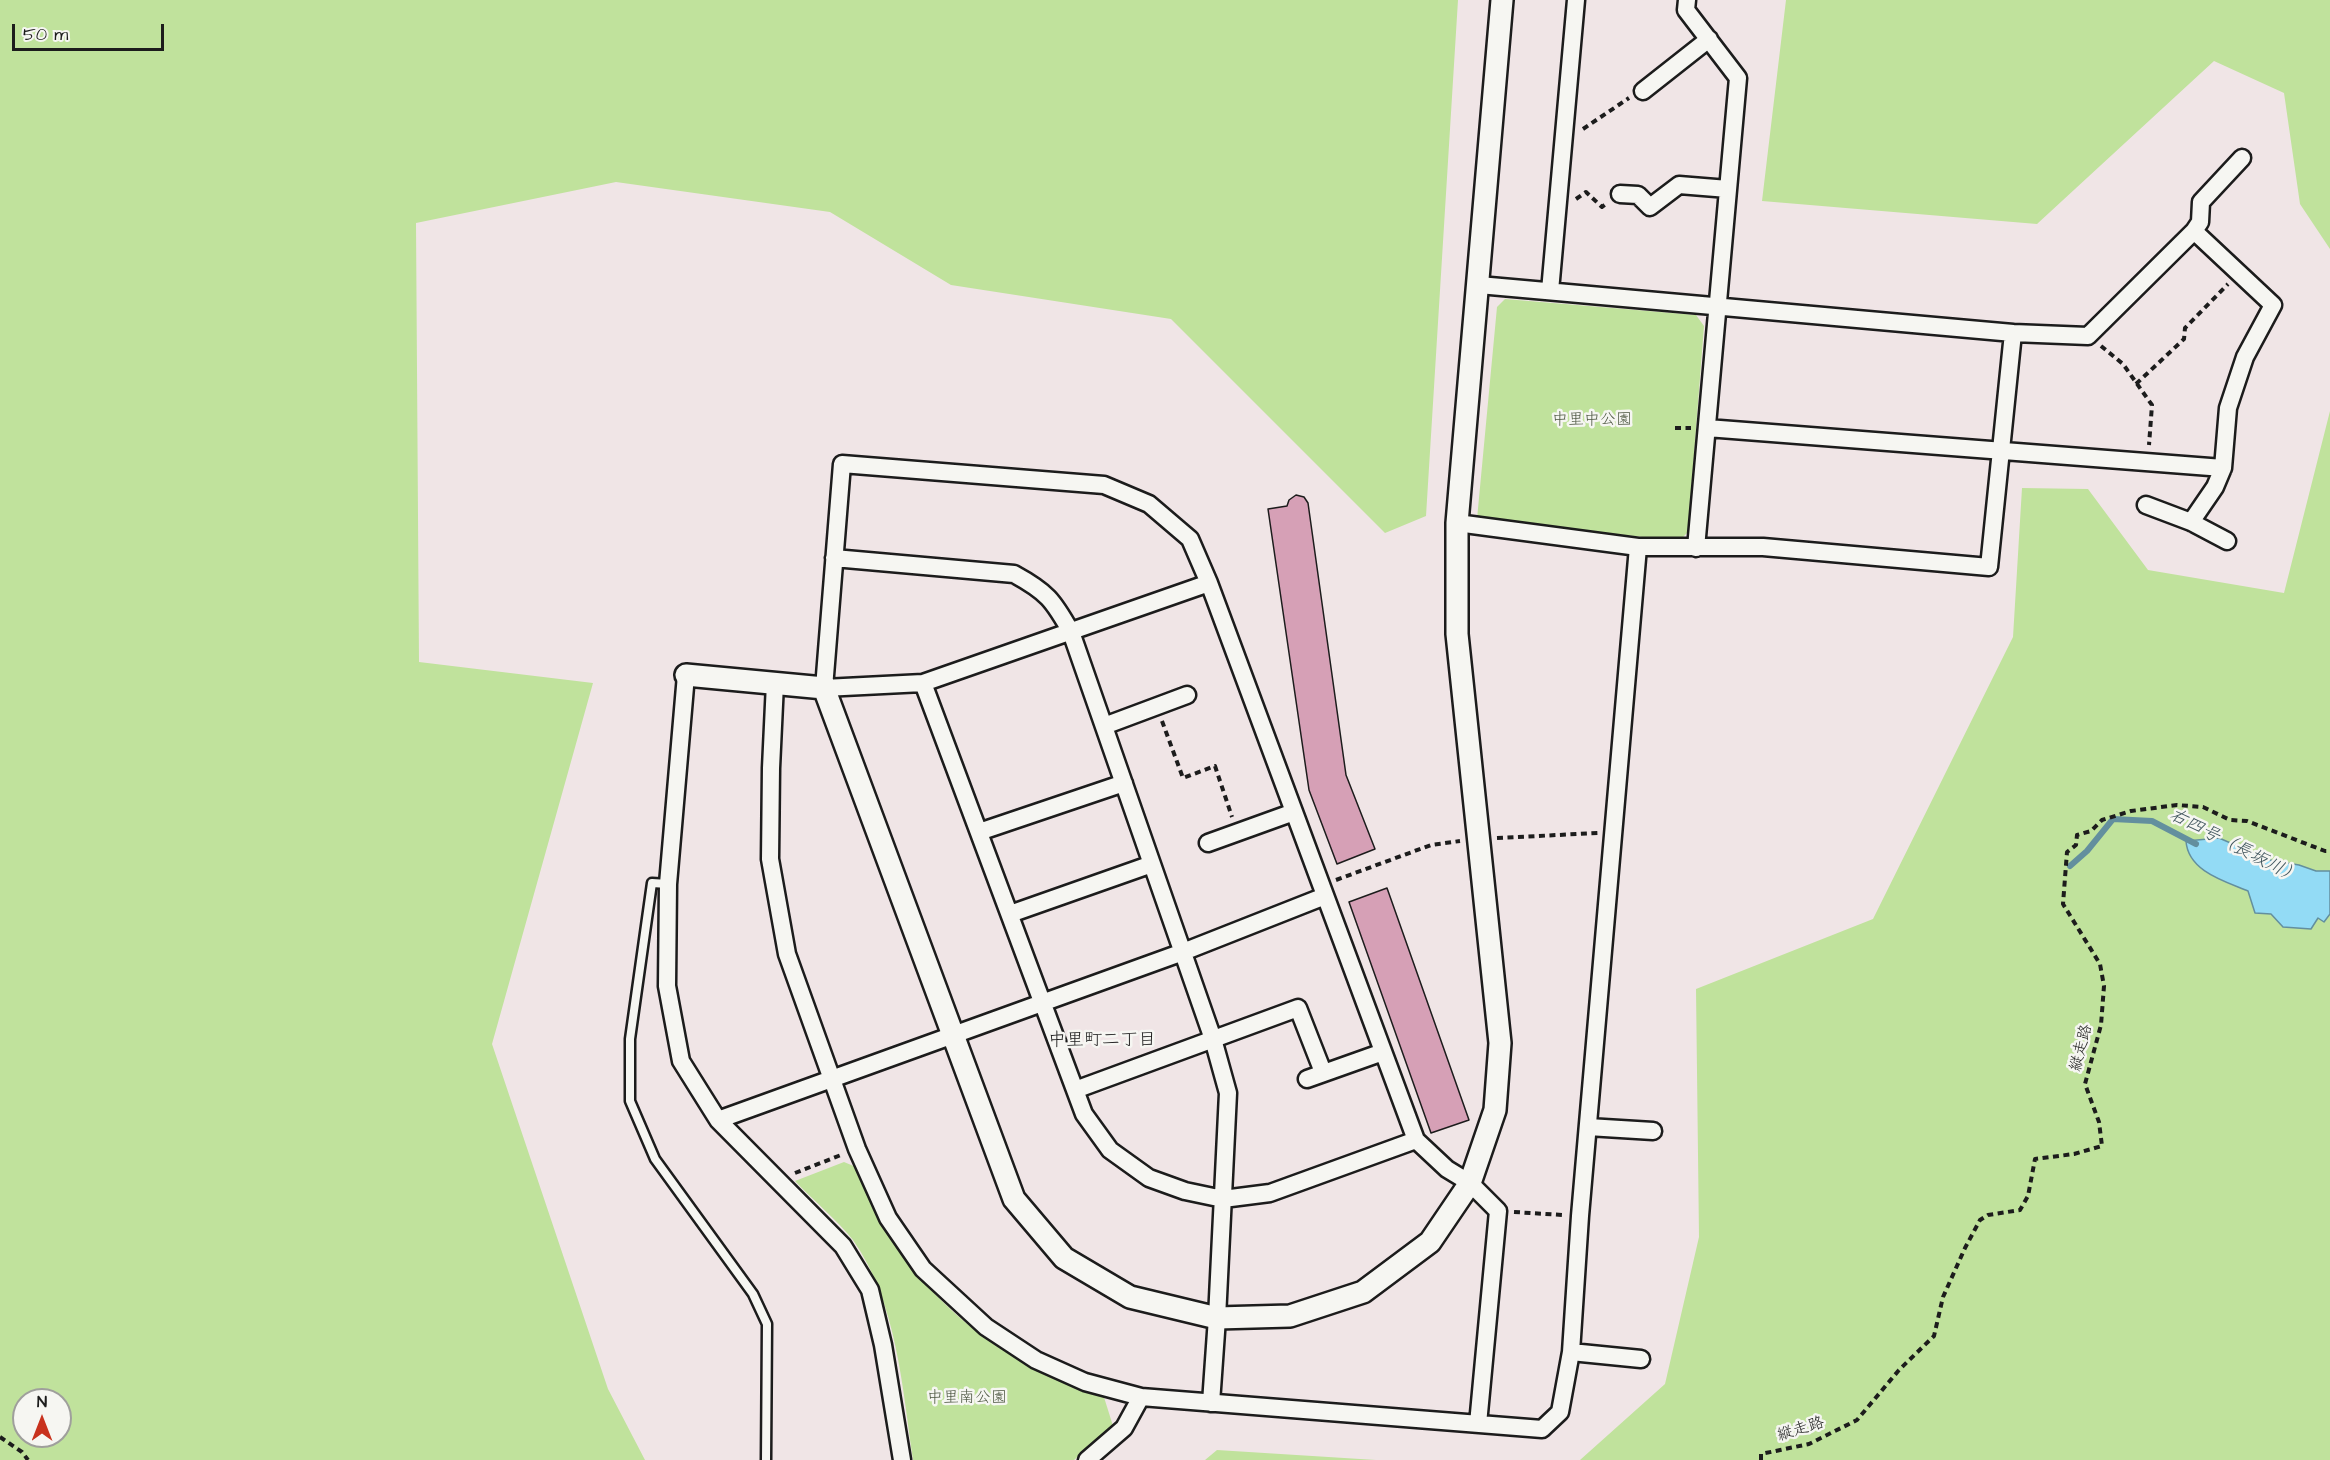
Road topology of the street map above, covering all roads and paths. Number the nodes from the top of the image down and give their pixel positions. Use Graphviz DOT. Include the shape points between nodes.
graph roads {
  1 [pos="1502,0"];
  2 [pos="1576,0"];
  3 [pos="1687,0"];
  4 [pos="1709,39"];
  5 [pos="1643,91"];
  6 [pos="1563,142"];
  7 [pos="2242,159"];
  8 [pos="1728,189"];
  9 [pos="1620,194"];
  10 [pos="1558,205"];
  11 [pos="2194,231"];
  12 [pos="2238,274"];
  13 [pos="1479,285"];
  14 [pos="1550,291"];
  15 [pos="1718,306"];
  16 [pos="2013,333"];
  17 [pos="2088,336"];
  18 [pos="2136,384"];
  19 [pos="1707,428"];
  20 [pos="2001,451"];
  21 [pos="2147,462"];
  22 [pos="2223,468"];
  23 [pos="2146,505"];
  24 [pos="2191,522"];
  25 [pos="1458,523"];
  26 [pos="2227,541"];
  27 [pos="1638,547"];
  28 [pos="1696,548"];
  29 [pos="834,558"];
  30 [pos="1209,583"];
  31 [pos="1071,633"];
  32 [pos="686,675"];
  33 [pos="776,683"];
  34 [pos="923,683"];
  35 [pos="824,688"];
  36 [pos="1187,695"];
  37 [pos="1157,706"];
  38 [pos="1104,726"];
  39 [pos="1124,783"];
  40 [pos="1294,812"];
  41 [pos="979,832"];
  42 [pos="1237,832"];
  43 [pos="1208,843"];
  44 [pos="2330,851"];
  45 [pos="1152,864"];
  46 [pos="668,884"];
  47 [pos="1325,896"];
  48 [pos="1010,914"];
  49 [pos="1183,952"];
  50 [pos="1043,1003"];
  51 [pos="952,1037"];
  52 [pos="1213,1039"];
  53 [pos="1383,1052"];
  54 [pos="1323,1072"];
  55 [pos="831,1079"];
  56 [pos="1307,1079"];
  57 [pos="1075,1090"];
  58 [pos="718,1120"];
  59 [pos="1588,1127"];
  60 [pos="1653,1131"];
  61 [pos="1416,1140"];
  62 [pos="857,1149"];
  63 [pos="778,1180"];
  64 [pos="1470,1183"];
  65 [pos="1223,1199"];
  66 [pos="1498,1211"];
  67 [pos="1580,1216"];
  68 [pos="1217,1318"];
  69 [pos="1571,1352"];
  70 [pos="1641,1359"];
  71 [pos="1141,1397"];
  72 [pos="1210,1403"];
  73 [pos="1478,1424"];
  74 [pos="0,1437"];
  75 [pos="28,1460"];
  76 [pos="766,1460"];
  77 [pos="902,1460"];
  78 [pos="1087,1460"];
  79 [pos="1761,1460"];
  1 -- 13 [label="street"];
  2 -- 6 [label="street"];
  3 -- 4 [label="street" via="1686,10"];
  4 -- 5 [label="street"];
  4 -- 8 [label="street" via="1738,78"];
  5 -- 6 [label="path"];
  6 -- 10 [label="street"];
  7 -- 11 [label="street" via="2201,202 2200,222"];
  8 -- 9 [label="street" via="1679,185 1650,207 1638,195"];
  8 -- 15 [label="street"];
  9 -- 10 [label="path" via="1602,207 1586,192 1568,205"];
  10 -- 14 [label="street"];
  11 -- 12 [label="street"];
  11 -- 17 [label="street"];
  12 -- 18 [label="path" via="2186,328 2184,339"];
  12 -- 22 [label="street" via="2273,305 2245,357 2228,408"];
  13 -- 14 [label="street"];
  13 -- 25 [label="street"];
  14 -- 15 [label="street"];
  15 -- 16 [label="street"];
  15 -- 19 [label="street"];
  16 -- 17 [label="street"];
  16 -- 20 [label="street"];
  17 -- 18 [label="path" via="2123,364"];
  18 -- 21 [label="path" via="2152,405"];
  19 -- 20 [label="street"];
  19 -- 28 [label="street"];
  20 -- 21 [label="street"];
  20 -- 28 [label="street" via="1989,567 1763,547"];
  21 -- 22 [label="street"];
  22 -- 24 [label="street"];
  23 -- 24 [label="street"];
  24 -- 26 [label="street"];
  25 -- 27 [label="street"];
  25 -- 64 [label="street" via="1457,634 1500,1043 1495,1110"];
  27 -- 28 [label="street"];
  27 -- 59 [label="street"];
  29 -- 30 [label="street" via="842,464 1104,485 1149,504 1190,539"];
  29 -- 31 [label="street" via="1014,574 1039,588 1057,607"];
  29 -- 35 [label="street"];
  30 -- 31 [label="street"];
  30 -- 40 [label="street"];
  31 -- 34 [label="street"];
  31 -- 38 [label="street"];
  32 -- 33 [label="street"];
  32 -- 46 [label="street"];
  33 -- 35 [label="street"];
  33 -- 55 [label="street" via="770,859 787,954"];
  34 -- 35 [label="street"];
  34 -- 41 [label="street"];
  35 -- 51 [label="street"];
  36 -- 37 [label="street"];
  37 -- 38 [label="street"];
  37 -- 42 [label="path" via="1183,778 1215,766"];
  38 -- 39 [label="street"];
  39 -- 41 [label="street"];
  39 -- 45 [label="street"];
  40 -- 42 [label="street"];
  40 -- 47 [label="street"];
  41 -- 48 [label="street"];
  42 -- 43 [label="street"];
  44 -- 79 [label="path, 縦走路" via="2247,821 2230,820 2203,807 2177,805 2131,811 2102,820 2091,831 2078,835 2076,845 2067,852 2063,904 2100,964 2104,987 2101,1025 2085,1084 2099,1122 2102,1146 2036,1160 2028,1196 2020,1210 1980,1220 1943,1297 1934,1336 1857,1420 1809,1444 1761,1454"];
  45 -- 48 [label="street"];
  45 -- 49 [label="street"];
  46 -- 58 [label="street" via="667,986 681,1061"];
  46 -- 76 [label="lane" via="652,883 630,1039 630,1101 655,1159 753,1294 767,1324"];
  47 -- 49 [label="street"];
  47 -- 53 [label="street"];
  48 -- 50 [label="street"];
  49 -- 50 [label="street"];
  49 -- 52 [label="street"];
  50 -- 51 [label="street"];
  50 -- 57 [label="street"];
  51 -- 55 [label="street"];
  51 -- 68 [label="street" via="1014,1199 1064,1258 1130,1297"];
  52 -- 54 [label="street" via="1298,1008"];
  52 -- 57 [label="street"];
  52 -- 65 [label="street" via="1228,1093"];
  53 -- 54 [label="street"];
  53 -- 61 [label="street"];
  54 -- 56 [label="street"];
  55 -- 58 [label="street"];
  55 -- 62 [label="street"];
  57 -- 65 [label="street" via="1084,1114 1110,1150 1149,1178"];
  58 -- 63 [label="street"];
  59 -- 60 [label="street"];
  59 -- 67 [label="street"];
  61 -- 64 [label="street" via="1447,1169"];
  61 -- 65 [label="street" via="1270,1194"];
  62 -- 63 [label="path"];
  62 -- 71 [label="street" via="888,1218 923,1269 986,1327 1036,1360 1085,1382"];
  63 -- 77 [label="street" via="843,1246 870,1290 884,1345"];
  64 -- 66 [label="street"];
  64 -- 68 [label="street" via="1430,1242 1363,1292 1290,1316"];
  65 -- 68 [label="street"];
  66 -- 67 [label="path"];
  66 -- 73 [label="street"];
  67 -- 69 [label="street"];
  68 -- 72 [label="street"];
  69 -- 70 [label="street"];
  69 -- 73 [label="street" via="1560,1412 1542,1429"];
  71 -- 72 [label="street"];
  71 -- 78 [label="street" via="1124,1428"];
  72 -- 73 [label="street"];
  74 -- 75 [label="path"];
}
